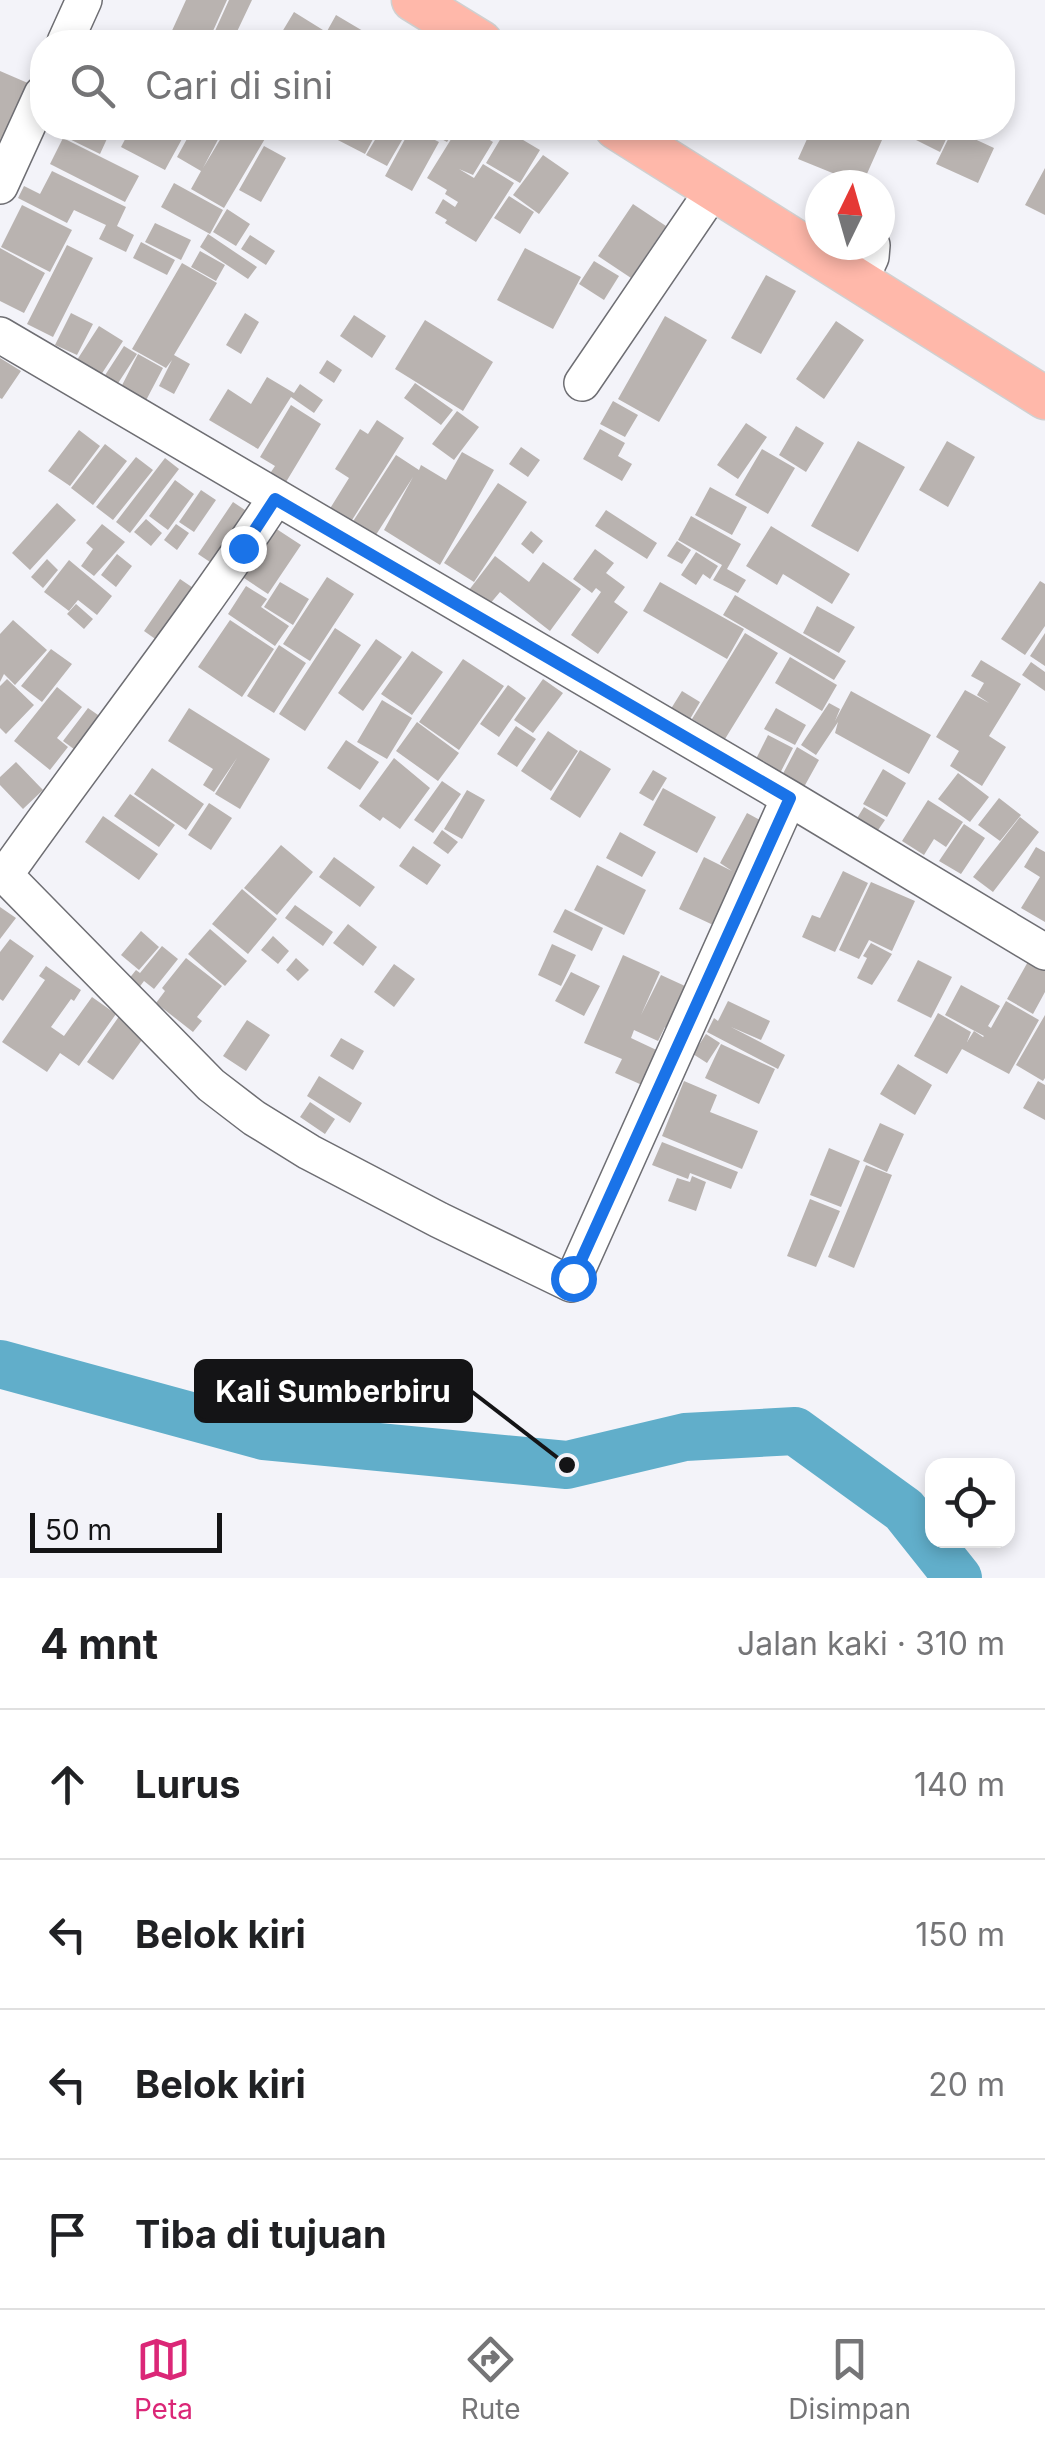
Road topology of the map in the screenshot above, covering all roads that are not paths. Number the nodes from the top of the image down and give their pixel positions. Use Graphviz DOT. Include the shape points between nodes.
graph roads {
  1 [pos="84,0"];
  2 [pos="414,0"];
  3 [pos="70,30"];
  4 [pos="462,30"];
  5 [pos="30,118"];
  6 [pos="635,140"];
  7 [pos="3,172"];
  8 [pos="714,189"];
  9 [pos="866,263"];
  10 [pos="0,335"];
  11 [pos="582,383"];
  12 [pos="1045,398"];
  13 [pos="275,499"];
  14 [pos="790,798"];
  15 [pos="3,873"];
  16 [pos="1045,952"];
  1 -- 3 [label="street"];
  2 -- 4 [label="main road"];
  5 -- 7 [label="street"];
  6 -- 8 [label="main road"];
  8 -- 9 [label="main road"];
  8 -- 11 [label="street"];
  9 -- 12 [label="main road"];
  10 -- 13 [label="street"];
  13 -- 14 [label="street"];
  13 -- 15 [label="street" via="179,640"];
  14 -- 15 [label="street" via="571,1284 308,1152 254,1118 211,1084"];
  14 -- 16 [label="street"];
}
